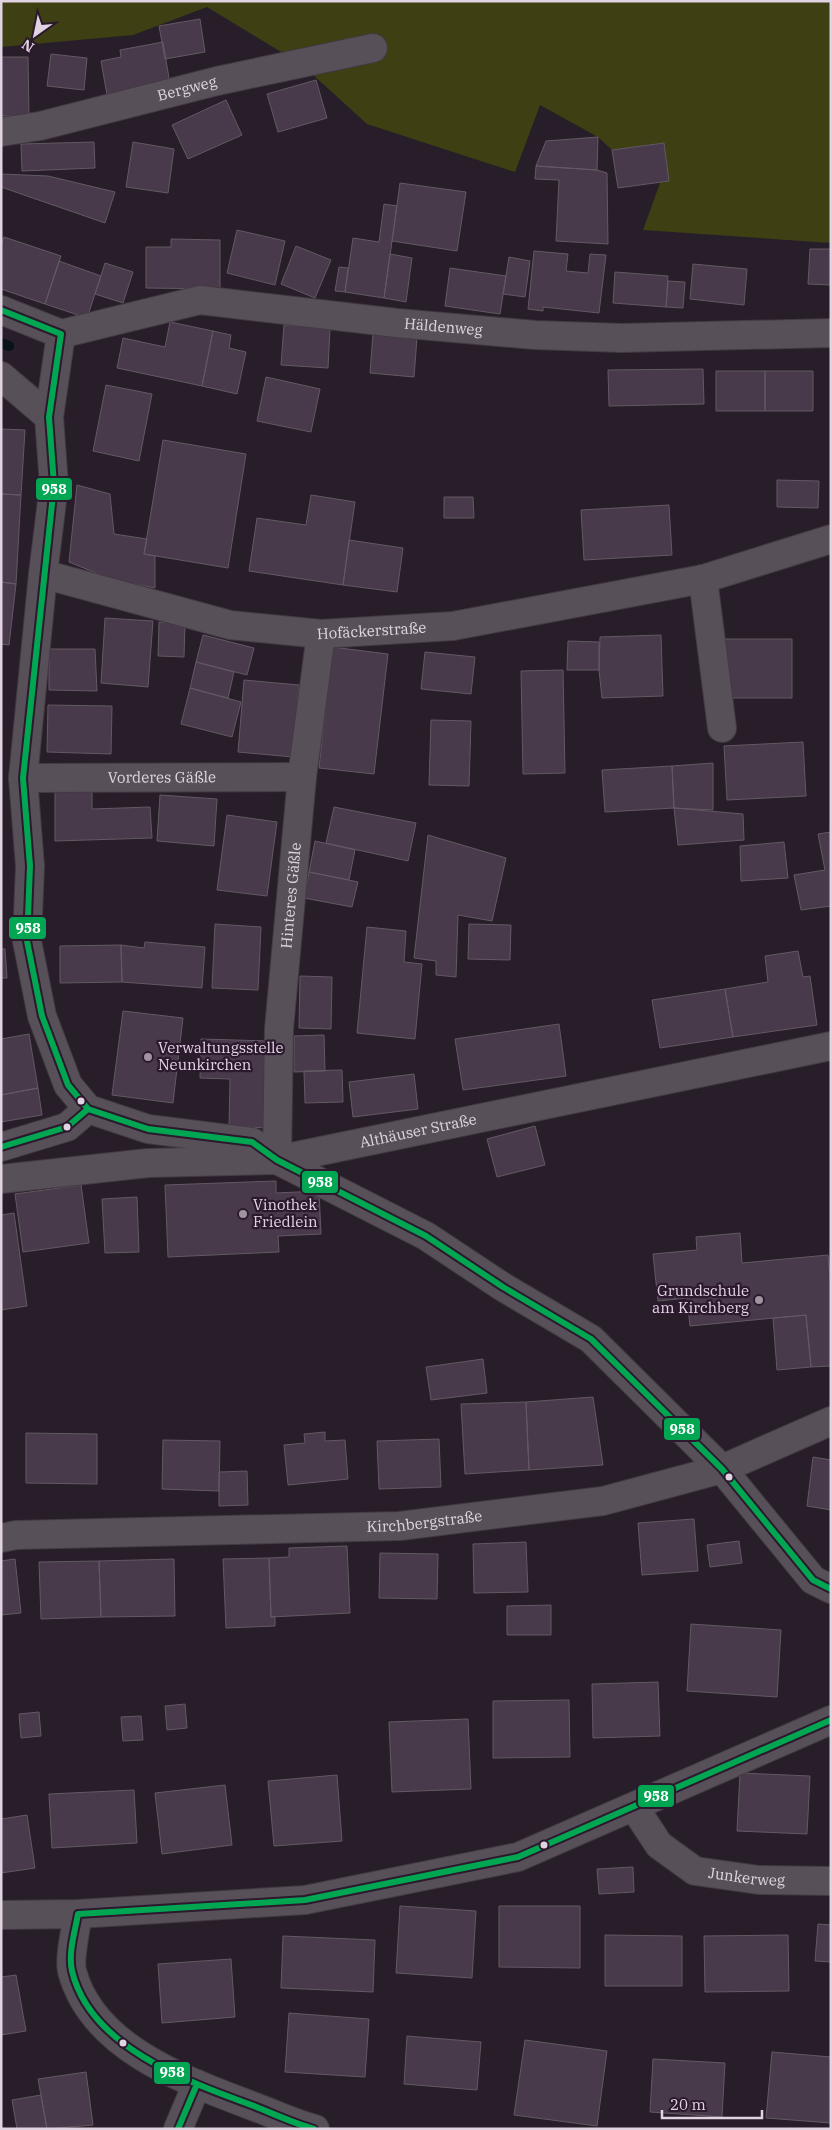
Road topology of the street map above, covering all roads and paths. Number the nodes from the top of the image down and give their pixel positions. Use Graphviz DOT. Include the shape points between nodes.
graph roads {
  1 [pos="373,48"];
  2 [pos="1,132"];
  3 [pos="1,310"];
  4 [pos="831,333"];
  5 [pos="60,334"];
  6 [pos="1,376"];
  7 [pos="48,417"];
  8 [pos="831,538"];
  9 [pos="43,574"];
  10 [pos="703,579"];
  11 [pos="321,634"];
  12 [pos="722,728"];
  13 [pos="302,777"];
  14 [pos="23,778"];
  15 [pos="831,1046"];
  16 [pos="88,1109"];
  17 [pos="1,1147"];
  18 [pos="277,1160"];
  19 [pos="1,1179"];
  20 [pos="831,1421"];
  21 [pos="722,1470"];
  22 [pos="1,1538"];
  23 [pos="831,1589"];
  24 [pos="831,1720"];
  25 [pos="634,1807"];
  26 [pos="831,1881"];
  27 [pos="78,1914"];
  28 [pos="1,1915"];
  29 [pos="197,2084"];
  30 [pos="178,2129"];
  31 [pos="315,2129"];
  1 -- 2 [label="street, Bergweg" via="217,81 40,126"];
  3 -- 5 [label="street"];
  4 -- 5 [label="street, Häldenweg" via="622,338 535,335 200,300"];
  5 -- 7 [label="street"];
  6 -- 7 [label="street"];
  7 -- 9 [label="street" via="54,484"];
  8 -- 10 [label="street, Hofäckerstraße"];
  9 -- 11 [label="street, Hofäckerstraße" via="230,625"];
  9 -- 14 [label="street"];
  10 -- 11 [label="street, Hofäckerstraße" via="453,626"];
  10 -- 12 [label="street"];
  11 -- 13 [label="street, Hinteres Gäßle"];
  13 -- 14 [label="street, Vorderes Gäßle"];
  13 -- 18 [label="street, Hinteres Gäßle" via="279,1029"];
  14 -- 16 [label="street" via="30,866 28,941 42,1016 68,1085"];
  15 -- 18 [label="street, Althäuser Straße"];
  16 -- 17 [label="street" via="67,1127"];
  16 -- 18 [label="street" via="148,1128 252,1142"];
  18 -- 19 [label="street, Althäuser Straße" via="148,1163"];
  18 -- 21 [label="street" via="426,1236 591,1339"];
  20 -- 21 [label="street, Kirchbergstraße"];
  21 -- 22 [label="street, Kirchbergstraße" via="603,1501 400,1526 16,1535"];
  21 -- 23 [label="street" via="814,1580"];
  24 -- 25 [label="street"];
  25 -- 26 [label="street, Junkerweg" via="659,1845 695,1871 759,1880"];
  25 -- 27 [label="street" via="518,1858 306,1900"];
  27 -- 28 [label="street"];
  27 -- 29 [label="street" via="72,1969 83,1997 107,2029 147,2060"];
  29 -- 30 [label="street"];
  29 -- 31 [label="street"];
}
